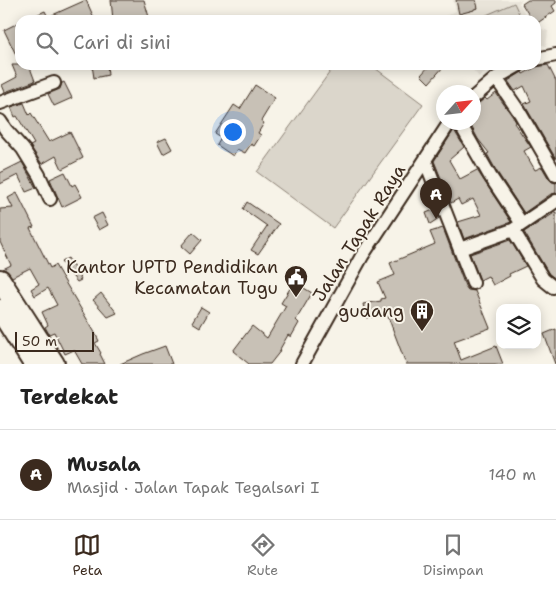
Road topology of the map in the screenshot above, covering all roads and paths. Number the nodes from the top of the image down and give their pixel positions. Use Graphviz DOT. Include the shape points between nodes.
graph roads {
  1 [pos="556,55"];
  2 [pos="541,58"];
  3 [pos="510,70"];
  4 [pos="496,78"];
  5 [pos="54,82"];
  6 [pos="481,91"];
  7 [pos="0,103"];
  8 [pos="0,121"];
  9 [pos="445,130"];
  10 [pos="464,130"];
  11 [pos="425,160"];
  12 [pos="556,175"];
  13 [pos="50,199"];
  14 [pos="556,201"];
  15 [pos="517,227"];
  16 [pos="460,249"];
  17 [pos="0,280"];
  18 [pos="473,283"];
  19 [pos="553,287"];
  20 [pos="0,310"];
  21 [pos="34,364"];
  22 [pos="54,364"];
  23 [pos="302,364"];
  1 -- 2 [label="street"];
  3 -- 4 [label="street"];
  4 -- 6 [label="street"];
  4 -- 12 [label="street"];
  5 -- 7 [label="street"];
  8 -- 13 [label="street" via="23,149"];
  9 -- 11 [label="street, Jalan Tapak Raya"];
  10 -- 15 [label="street"];
  11 -- 16 [label="street"];
  11 -- 23 [label="street, Jalan Tapak Raya" via="362,256"];
  14 -- 15 [label="street"];
  15 -- 16 [label="street"];
  15 -- 19 [label="street" via="543,279"];
  16 -- 18 [label="street"];
  17 -- 22 [label="highway"];
  20 -- 21 [label="highway"];
}
